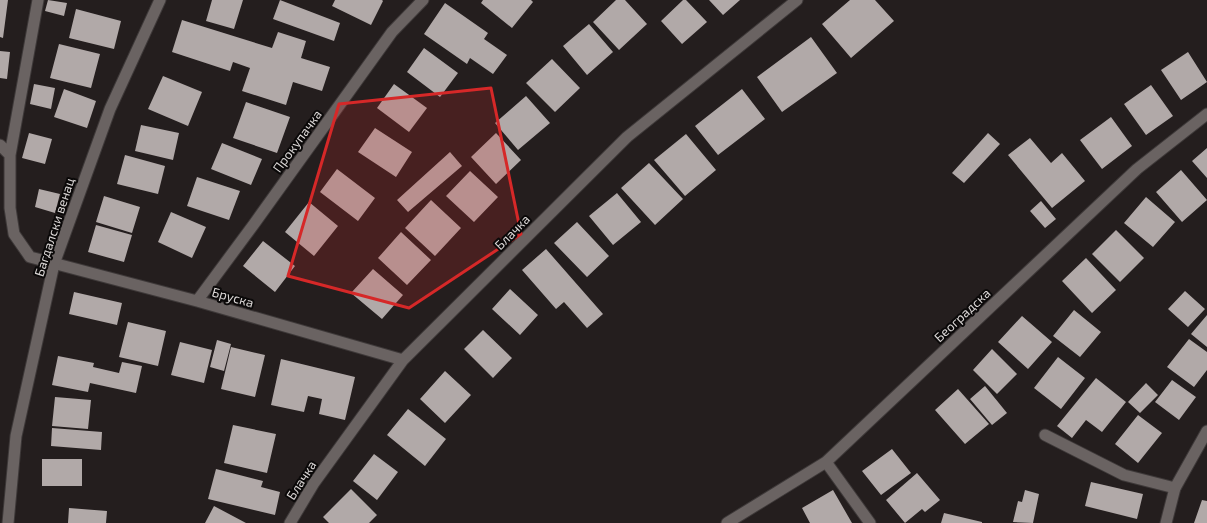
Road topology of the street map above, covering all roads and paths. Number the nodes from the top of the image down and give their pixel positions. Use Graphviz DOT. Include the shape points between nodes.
graph roads {
  1 [pos="38,0"];
  2 [pos="160,0"];
  3 [pos="424,0"];
  4 [pos="797,0"];
  5 [pos="1207,114"];
  6 [pos="0,146"];
  7 [pos="10,155"];
  8 [pos="54,264"];
  9 [pos="197,301"];
  10 [pos="403,360"];
  11 [pos="1207,431"];
  12 [pos="1045,435"];
  13 [pos="826,462"];
  14 [pos="1175,488"];
  15 [pos="8,523"];
  16 [pos="290,523"];
  17 [pos="727,523"];
  18 [pos="870,523"];
  19 [pos="1166,523"];
  1 -- 7 [label="street, Бруска"];
  2 -- 8 [label="street, Багдалски венац" via="110,109"];
  3 -- 9 [label="street, Прокупачка" via="392,32"];
  4 -- 10 [label="street, Блачка" via="627,137"];
  5 -- 13 [label="street, Београдска" via="1137,169"];
  6 -- 7 [label="street"];
  7 -- 8 [label="street, Бруска" via="10,208 14,234 30,257"];
  8 -- 9 [label="street, Бруска"];
  8 -- 15 [label="street, Багдалски венац" via="16,436"];
  9 -- 10 [label="street, Бруска"];
  10 -- 16 [label="street, Блачка" via="314,483"];
  11 -- 14 [label="street"];
  12 -- 14 [label="street" via="1124,475"];
  13 -- 17 [label="street, Београдска"];
  13 -- 18 [label="street"];
  14 -- 19 [label="street"];
}
